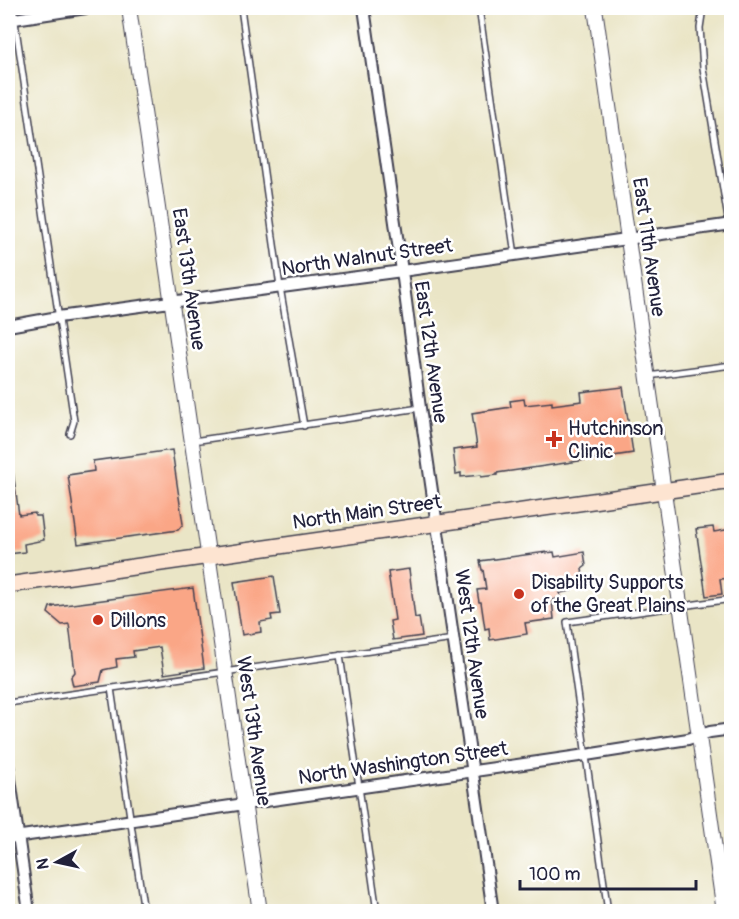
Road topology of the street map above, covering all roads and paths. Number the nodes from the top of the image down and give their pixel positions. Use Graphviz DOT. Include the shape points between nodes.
graph roads {
  1 [pos="86,8"];
  2 [pos="129,8"];
  3 [pos="242,8"];
  4 [pos="364,8"];
  5 [pos="479,8"];
  6 [pos="595,8"];
  7 [pos="703,8"];
  8 [pos="11,16"];
  9 [pos="730,224"];
  10 [pos="628,238"];
  11 [pos="515,255"];
  12 [pos="402,271"];
  13 [pos="280,287"];
  14 [pos="172,302"];
  15 [pos="58,317"];
  16 [pos="8,326"];
  17 [pos="732,364"];
  18 [pos="648,376"];
  19 [pos="420,408"];
  20 [pos="304,426"];
  21 [pos="70,434"];
  22 [pos="193,441"];
  23 [pos="732,481"];
  24 [pos="664,491"];
  25 [pos="437,524"];
  26 [pos="209,556"];
  27 [pos="8,585"];
  28 [pos="732,598"];
  29 [pos="681,606"];
  30 [pos="454,639"];
  31 [pos="340,655"];
  32 [pos="226,671"];
  33 [pos="111,688"];
  34 [pos="8,703"];
  35 [pos="732,729"];
  36 [pos="699,735"];
  37 [pos="586,755"];
  38 [pos="8,765"];
  39 [pos="472,771"];
  40 [pos="359,787"];
  41 [pos="245,804"];
  42 [pos="130,820"];
  43 [pos="13,837"];
  44 [pos="29,912"];
  45 [pos="144,912"];
  46 [pos="260,912"];
  47 [pos="377,912"];
  48 [pos="493,912"];
  49 [pos="608,912"];
  50 [pos="724,912"];
  1 -- 8 [label="street"];
  2 -- 14 [label="street, East 13th Avenue"];
  3 -- 13 [label="lane"];
  4 -- 12 [label="street, East 12th Avenue"];
  5 -- 11 [label="lane"];
  6 -- 10 [label="street, East 11th Avenue"];
  7 -- 9 [label="lane" via="703,68"];
  8 -- 15 [label="lane"];
  9 -- 10 [label="street, North Walnut Street"];
  10 -- 11 [label="street, North Walnut Street"];
  10 -- 18 [label="street, East 11th Avenue"];
  11 -- 12 [label="street, North Walnut Street"];
  12 -- 13 [label="street, North Walnut Street"];
  12 -- 19 [label="street, East 12th Avenue"];
  13 -- 14 [label="street, North Walnut Street"];
  13 -- 20 [label="lane"];
  14 -- 15 [label="street, North Walnut Street"];
  14 -- 22 [label="street, East 13th Avenue"];
  15 -- 16 [label="street, North Walnut Street"];
  15 -- 21 [label="lane" via="74,421"];
  17 -- 18 [label="lane"];
  18 -- 24 [label="street, East 11th Avenue"];
  19 -- 20 [label="lane"];
  19 -- 25 [label="street, East 12th Avenue"];
  20 -- 22 [label="lane"];
  22 -- 26 [label="street, East 13th Avenue"];
  23 -- 24 [label="main road, North Main Street"];
  24 -- 25 [label="main road, North Main Street"];
  24 -- 29 [label="street, East 11th Avenue"];
  25 -- 26 [label="main road, North Main Street"];
  25 -- 30 [label="street, West 12th Avenue"];
  26 -- 27 [label="main road, North Main Street"];
  26 -- 32 [label="street, West 13th Avenue"];
  28 -- 29 [label="lane"];
  29 -- 36 [label="street, East 11th Avenue"];
  29 -- 37 [label="lane" via="567,622"];
  30 -- 31 [label="lane"];
  30 -- 39 [label="street, West 12th Avenue"];
  31 -- 32 [label="lane"];
  31 -- 40 [label="lane"];
  32 -- 33 [label="lane"];
  32 -- 41 [label="street, West 13th Avenue"];
  33 -- 34 [label="lane"];
  33 -- 42 [label="lane"];
  35 -- 36 [label="street, North Washington Street"];
  36 -- 37 [label="street, North Washington Street" via="688,740"];
  36 -- 50 [label="street, East 11th Avenue"];
  37 -- 39 [label="street, North Washington Street"];
  37 -- 49 [label="lane"];
  38 -- 43 [label="street"];
  39 -- 40 [label="street, North Washington Street"];
  39 -- 48 [label="street, West 12th Avenue"];
  40 -- 41 [label="street, North Washington Street"];
  40 -- 47 [label="lane"];
  41 -- 42 [label="street, North Washington Street"];
  41 -- 46 [label="street, West 13th Avenue"];
  42 -- 43 [label="street, North Washington Street"];
  42 -- 45 [label="lane"];
  43 -- 44 [label="street"];
}
